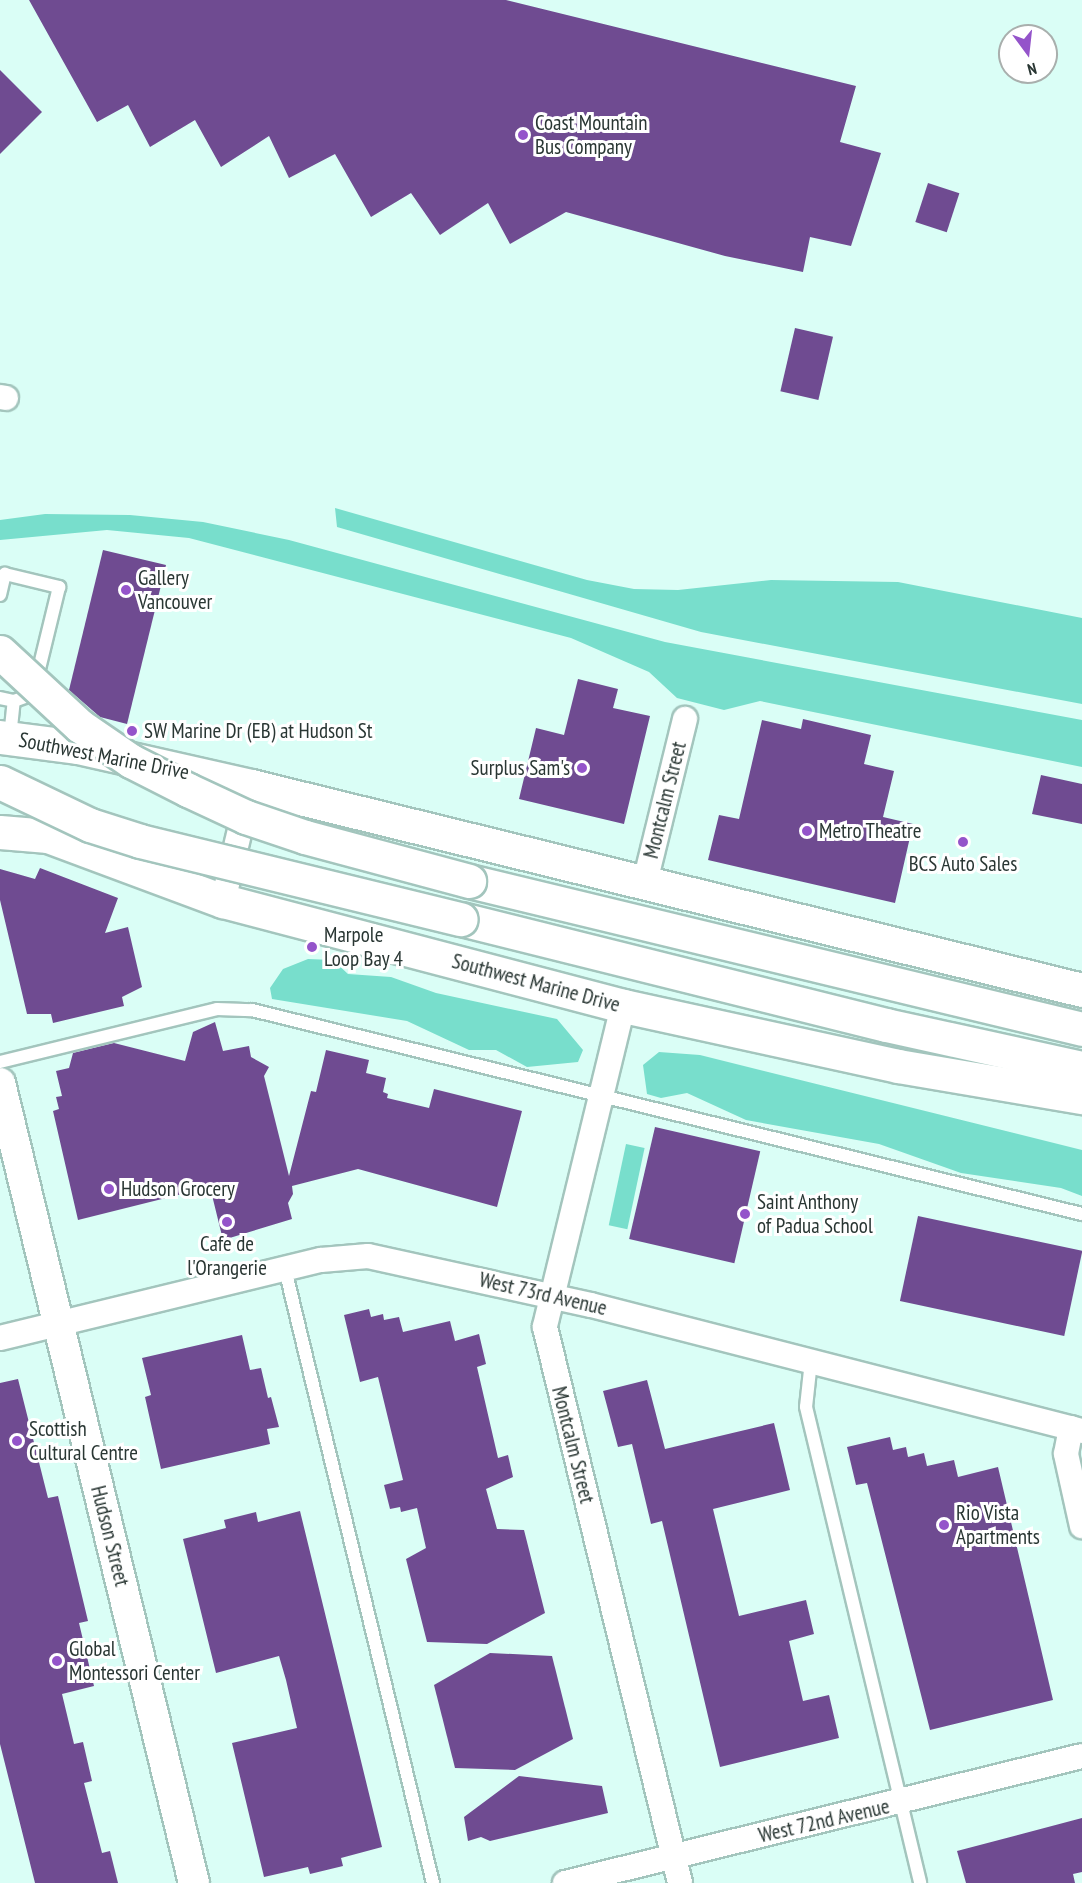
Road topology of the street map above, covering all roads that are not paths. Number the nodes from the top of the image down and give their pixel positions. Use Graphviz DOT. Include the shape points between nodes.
graph roads {
  1 [pos="2,574"];
  2 [pos="0,595"];
  3 [pos="0,652"];
  4 [pos="0,698"];
  5 [pos="14,701"];
  6 [pos="685,719"];
  7 [pos="5,738"];
  8 [pos="0,782"];
  9 [pos="251,786"];
  10 [pos="0,832"];
  11 [pos="645,882"];
  12 [pos="223,901"];
  13 [pos="1082,990"];
  14 [pos="623,1006"];
  15 [pos="1082,1029"];
  16 [pos="0,1062"];
  17 [pos="1082,1068"];
  18 [pos="603,1094"];
  19 [pos="1082,1097"];
  20 [pos="2,1099"];
  21 [pos="1082,1214"];
  22 [pos="285,1269"];
  23 [pos="552,1296"];
  24 [pos="58,1324"];
  25 [pos="0,1338"];
  26 [pos="811,1361"];
  27 [pos="1076,1430"];
  28 [pos="1082,1527"];
  29 [pos="1082,1756"];
  30 [pos="901,1803"];
  31 [pos="673,1857"];
  32 [pos="194,1883"];
  33 [pos="433,1883"];
  34 [pos="565,1883"];
  35 [pos="680,1883"];
  36 [pos="920,1883"];
  1 -- 2 [label="lane"];
  1 -- 5 [label="lane" via="59,587 33,694"];
  3 -- 15 [label="main road, bridge" via="80,726 131,761 246,817 304,837 469,881"];
  4 -- 5 [label="lane"];
  5 -- 7 [label="lane"];
  6 -- 11 [label="street, Montcalm Street"];
  7 -- 9 [label="main road, Southwest Marine Drive" via="78,747"];
  8 -- 17 [label="main road, bridge" via="90,825 140,841 886,1025"];
  9 -- 11 [label="main road, Southwest Marine Drive"];
  9 -- 12 [label="street"];
  10 -- 12 [label="main road, Southwest Marine Drive" via="48,836"];
  11 -- 13 [label="main road, Southwest Marine Drive"];
  12 -- 14 [label="main road, Southwest Marine Drive"];
  14 -- 18 [label="street, Montcalm Street"];
  14 -- 19 [label="main road, Southwest Marine Drive" via="898,1066"];
  16 -- 18 [label="lane" via="217,1009 252,1010"];
  18 -- 21 [label="lane"];
  18 -- 23 [label="street, Montcalm Street"];
  20 -- 24 [label="street, Hudson Street"];
  22 -- 23 [label="street, West 73rd Avenue" via="345,1256 368,1256"];
  22 -- 24 [label="street, West 73rd Avenue"];
  22 -- 33 [label="lane"];
  23 -- 26 [label="street, West 73rd Avenue"];
  23 -- 31 [label="street, Montcalm Street" via="545,1327"];
  24 -- 25 [label="street, West 73rd Avenue"];
  24 -- 32 [label="street, Hudson Street"];
  26 -- 27 [label="street, West 73rd Avenue"];
  26 -- 30 [label="lane" via="806,1407"];
  27 -- 28 [label="street" via="1066,1454"];
  29 -- 30 [label="street, West 72nd Avenue"];
  30 -- 31 [label="street, West 72nd Avenue"];
  30 -- 36 [label="lane"];
  31 -- 34 [label="street, West 72nd Avenue"];
  31 -- 35 [label="street, Montcalm Street"];
}
